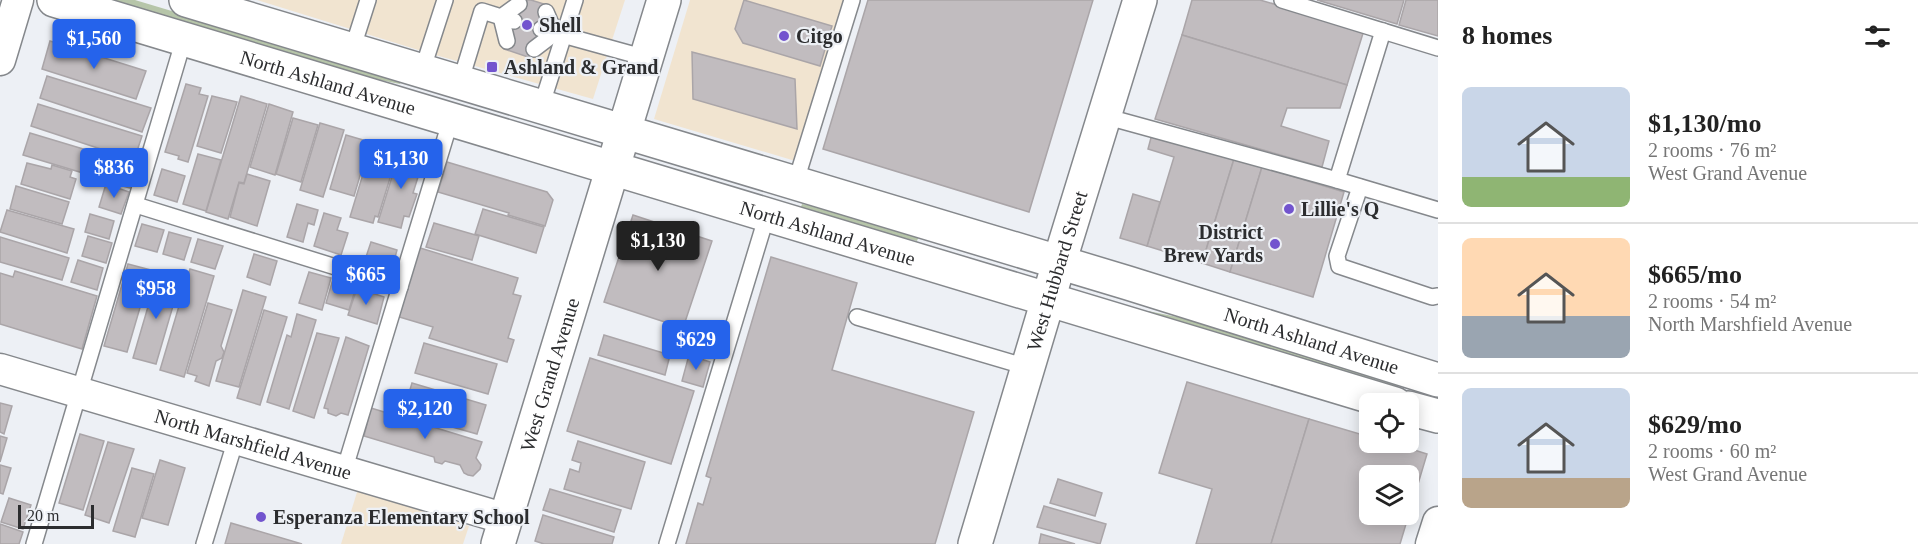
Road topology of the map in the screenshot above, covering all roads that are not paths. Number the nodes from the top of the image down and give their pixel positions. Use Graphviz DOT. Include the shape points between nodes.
graph roads {
  1 [pos="18,0"];
  2 [pos="54,0"];
  3 [pos="186,0"];
  4 [pos="368,0"];
  5 [pos="445,0"];
  6 [pos="575,0"];
  7 [pos="664,0"];
  8 [pos="852,0"];
  9 [pos="1140,0"];
  10 [pos="1282,0"];
  11 [pos="519,4"];
  12 [pos="546,12"];
  13 [pos="507,19"];
  14 [pos="1383,31"];
  15 [pos="553,32"];
  16 [pos="184,39"];
  17 [pos="507,40"];
  18 [pos="1438,48"];
  19 [pos="534,49"];
  20 [pos="352,50"];
  21 [pos="646,58"];
  22 [pos="0,60"];
  23 [pos="422,71"];
  24 [pos="460,83"];
  25 [pos="541,107"];
  26 [pos="1104,116"];
  27 [pos="451,119"];
  28 [pos="623,132"];
  29 [pos="612,168"];
  30 [pos="1337,180"];
  31 [pos="795,184"];
  32 [pos="1360,187"];
  33 [pos="136,205"];
  34 [pos="1438,210"];
  35 [pos="767,215"];
  36 [pos="1059,263"];
  37 [pos="400,286"];
  38 [pos="1438,296"];
  39 [pos="1048,300"];
  40 [pos="858,317"];
  41 [pos="1028,367"];
  42 [pos="0,369"];
  43 [pos="1438,380"];
  44 [pos="80,392"];
  45 [pos="1359,393"];
  46 [pos="1419,411"];
  47 [pos="1438,416"];
  48 [pos="236,439"];
  49 [pos="344,471"];
  50 [pos="1438,522"];
  51 [pos="502,531"];
  52 [pos="34,544"];
  53 [pos="204,544"];
  54 [pos="667,544"];
  55 [pos="975,544"];
  56 [pos="1431,544"];
  1 -- 22 [label="street"];
  2 -- 16 [label="main road, North Ashland Avenue"];
  3 -- 20 [label="main road, North Ashland Avenue"];
  4 -- 20 [label="lane"];
  5 -- 23 [label="lane"];
  6 -- 15 [label="lane"];
  7 -- 21 [label="main road, West Grand Avenue"];
  8 -- 31 [label="lane"];
  9 -- 26 [label="main road, West Hubbard Street"];
  10 -- 14 [label="lane"];
  11 -- 13 [label="lane"];
  12 -- 15 [label="lane"];
  13 -- 17 [label="lane"];
  13 -- 24 [label="lane" via="483,11"];
  14 -- 18 [label="lane"];
  14 -- 30 [label="lane"];
  15 -- 19 [label="lane"];
  15 -- 21 [label="lane"];
  15 -- 25 [label="lane"];
  16 -- 27 [label="main road, North Ashland Avenue"];
  16 -- 33 [label="lane"];
  20 -- 23 [label="main road, North Ashland Avenue"];
  21 -- 28 [label="main road, West Grand Avenue"];
  23 -- 24 [label="main road, North Ashland Avenue"];
  24 -- 25 [label="main road, North Ashland Avenue"];
  25 -- 28 [label="main road, North Ashland Avenue"];
  26 -- 30 [label="lane"];
  26 -- 36 [label="main road, West Hubbard Street"];
  27 -- 29 [label="main road, North Ashland Avenue"];
  27 -- 37 [label="lane"];
  28 -- 29 [label="main road, West Grand Avenue"];
  28 -- 31 [label="main road, North Ashland Avenue"];
  29 -- 35 [label="main road, North Ashland Avenue"];
  29 -- 51 [label="main road, West Grand Avenue"];
  30 -- 32 [label="lane"];
  31 -- 36 [label="main road, North Ashland Avenue"];
  32 -- 34 [label="lane"];
  32 -- 38 [label="lane" via="1337,256 1339,266"];
  33 -- 37 [label="lane"];
  33 -- 44 [label="lane"];
  35 -- 39 [label="main road, North Ashland Avenue"];
  35 -- 54 [label="lane"];
  36 -- 39 [label="main road, West Hubbard Street"];
  36 -- 43 [label="main road, North Ashland Avenue"];
  37 -- 49 [label="lane"];
  39 -- 41 [label="main road, West Hubbard Street"];
  39 -- 45 [label="main road, North Ashland Avenue"];
  40 -- 41 [label="lane"];
  41 -- 55 [label="main road, West Hubbard Street"];
  42 -- 44 [label="street, North Marshfield Avenue"];
  44 -- 48 [label="street, North Marshfield Avenue"];
  44 -- 52 [label="lane"];
  46 -- 47 [label="main road"];
  48 -- 49 [label="street, North Marshfield Avenue"];
  48 -- 53 [label="lane"];
  49 -- 51 [label="street, North Marshfield Avenue"];
  50 -- 56 [label="street"];
}
